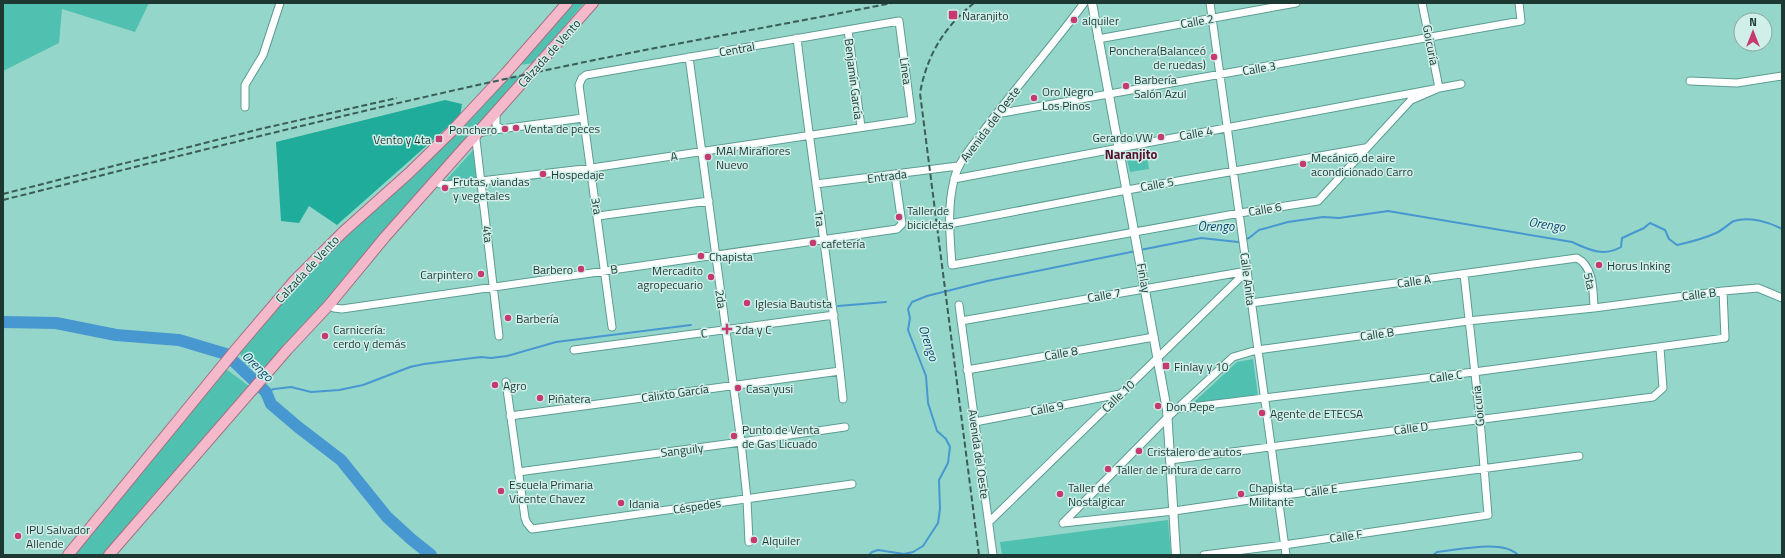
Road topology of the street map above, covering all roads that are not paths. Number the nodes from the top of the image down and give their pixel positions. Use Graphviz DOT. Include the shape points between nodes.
graph roads {
  1 [pos="280,3"];
  2 [pos="567,3"];
  3 [pos="594,3"];
  4 [pos="1084,3"];
  5 [pos="1092,3"];
  6 [pos="1210,3"];
  7 [pos="1296,3"];
  8 [pos="1422,3"];
  9 [pos="1519,3"];
  10 [pos="1213,18"];
  11 [pos="899,21"];
  12 [pos="848,30"];
  13 [pos="1430,37"];
  14 [pos="797,38"];
  15 [pos="1098,38"];
  16 [pos="689,57"];
  17 [pos="1221,75"];
  18 [pos="1782,76"];
  19 [pos="1690,81"];
  20 [pos="1461,84"];
  21 [pos="579,85"];
  22 [pos="1439,88"];
  23 [pos="1110,95"];
  24 [pos="245,107"];
  25 [pos="496,113"];
  26 [pos="996,114"];
  27 [pos="583,118"];
  28 [pos="912,120"];
  29 [pos="1229,127"];
  30 [pos="860,128"];
  31 [pos="501,129"];
  32 [pos="478,133"];
  33 [pos="809,137"];
  34 [pos="1119,147"];
  35 [pos="1365,148"];
  36 [pos="702,152"];
  37 [pos="958,166"];
  38 [pos="592,168"];
  39 [pos="1234,170"];
  40 [pos="895,175"];
  41 [pos="954,179"];
  42 [pos="435,180"];
  43 [pos="481,181"];
  44 [pos="816,184"];
  45 [pos="1127,190"];
  46 [pos="709,201"];
  47 [pos="1240,213"];
  48 [pos="598,216"];
  49 [pos="949,224"];
  50 [pos="1135,233"];
  51 [pos="823,240"];
  52 [pos="715,255"];
  53 [pos="1577,258"];
  54 [pos="952,265"];
  55 [pos="605,270"];
  56 [pos="1247,271"];
  57 [pos="1464,274"];
  58 [pos="494,286"];
  59 [pos="1145,288"];
  60 [pos="1722,291"];
  61 [pos="1782,298"];
  62 [pos="1251,303"];
  63 [pos="328,305"];
  64 [pos="959,305"];
  65 [pos="1594,308"];
  66 [pos="834,315"];
  67 [pos="961,321"];
  68 [pos="1468,321"];
  69 [pos="612,327"];
  70 [pos="726,330"];
  71 [pos="499,336"];
  72 [pos="1154,337"];
  73 [pos="1660,348"];
  74 [pos="574,350"];
  75 [pos="1257,350"];
  76 [pos="1158,358"];
  77 [pos="968,370"];
  78 [pos="840,371"];
  79 [pos="1474,372"];
  80 [pos="506,382"];
  81 [pos="733,385"];
  82 [pos="1120,394"];
  83 [pos="843,399"];
  84 [pos="1264,399"];
  85 [pos="1170,412"];
  86 [pos="510,416"];
  87 [pos="1480,419"];
  88 [pos="975,422"];
  89 [pos="845,426"];
  90 [pos="741,442"];
  91 [pos="1270,447"];
  92 [pos="1579,456"];
  93 [pos="1170,460"];
  94 [pos="1484,469"];
  95 [pos="518,472"];
  96 [pos="852,484"];
  97 [pos="1277,496"];
  98 [pos="747,499"];
  99 [pos="1174,511"];
  100 [pos="1488,515"];
  101 [pos="989,522"];
  102 [pos="1064,523"];
  103 [pos="749,542"];
  104 [pos="1284,545"];
  105 [pos="68,555"];
  106 [pos="109,555"];
  107 [pos="993,555"];
  108 [pos="1176,555"];
  109 [pos="1204,555"];
  110 [pos="1286,555"];
  1 -- 24 [label="street" via="263,55 245,85"];
  2 -- 105 [label="main road, Calzada de Vento" via="462,121 300,274 218,370"];
  3 -- 25 [label="main road, Calzada de Vento"];
  4 -- 26 [label="street, Avenida del Oeste"];
  5 -- 15 [label="street, Finlay"];
  6 -- 10 [label="street, Calle Anita"];
  7 -- 10 [label="street, Calle 2"];
  8 -- 13 [label="street, Goicuría"];
  9 -- 13 [label="street, Calle 3" via="1521,21"];
  10 -- 15 [label="street, Calle 2"];
  10 -- 17 [label="street, Calle Anita"];
  11 -- 12 [label="street, Central"];
  11 -- 28 [label="street, Línea"];
  12 -- 14 [label="street, Central"];
  12 -- 30 [label="street, Benjamín García"];
  13 -- 17 [label="street, Calle 3"];
  13 -- 22 [label="street, Goicuría"];
  14 -- 16 [label="street, Central"];
  14 -- 33 [label="street, 1ra"];
  15 -- 23 [label="street, Finlay"];
  16 -- 21 [label="street, Central" via="586,75"];
  16 -- 36 [label="street, 2da"];
  17 -- 23 [label="street, Calle 3"];
  17 -- 29 [label="street, Calle Anita"];
  18 -- 19 [label="street" via="1737,83"];
  20 -- 22 [label="street"];
  21 -- 27 [label="street, 3ra"];
  22 -- 29 [label="street, Calle 4"];
  22 -- 35 [label="street, Calle 6" via="1412,100"];
  23 -- 26 [label="street, Calle 3"];
  23 -- 34 [label="street, Finlay"];
  25 -- 31 [label="street" via="496,125"];
  25 -- 32 [label="main road, Calzada de Vento"];
  26 -- 37 [label="street, Avenida del Oeste"];
  27 -- 31 [label="street"];
  27 -- 38 [label="street, 3ra"];
  28 -- 30 [label="street, A"];
  29 -- 34 [label="street, Calle 4"];
  29 -- 39 [label="street, Calle Anita"];
  30 -- 33 [label="street, A"];
  31 -- 32 [label="street"];
  32 -- 42 [label="main road, Calzada de Vento"];
  32 -- 43 [label="street, 4ta" via="476,140"];
  33 -- 36 [label="street, A"];
  33 -- 44 [label="street, 1ra"];
  34 -- 41 [label="street, Calle 4"];
  34 -- 45 [label="street, Finlay"];
  35 -- 39 [label="street, Calle 5"];
  35 -- 47 [label="street, Calle 6" via="1318,201"];
  36 -- 38 [label="street, A"];
  36 -- 46 [label="street, 2da"];
  37 -- 40 [label="street, Entrada"];
  37 -- 41 [label="street, Avenida del Oeste"];
  38 -- 43 [label="street, A"];
  38 -- 48 [label="street, 3ra"];
  39 -- 45 [label="street, Calle 5"];
  39 -- 47 [label="street, Calle Anita"];
  40 -- 44 [label="street, Entrada"];
  40 -- 51 [label="street, B" via="902,224 898,229"];
  41 -- 49 [label="street, Avenida del Oeste"];
  42 -- 43 [label="street, A" via="447,185"];
  42 -- 63 [label="main road, Calzada de Vento"];
  43 -- 58 [label="street, 4ta"];
  44 -- 51 [label="street, 1ra"];
  45 -- 49 [label="street, Calle 5"];
  45 -- 50 [label="street, Finlay"];
  46 -- 48 [label="street"];
  46 -- 52 [label="street, 2da"];
  47 -- 50 [label="street, Calle 6"];
  47 -- 56 [label="street, Calle Anita"];
  48 -- 55 [label="street, 3ra"];
  49 -- 54 [label="street, Avenida del Oeste"];
  50 -- 54 [label="street, Calle 6"];
  50 -- 59 [label="street, Finlay"];
  51 -- 52 [label="street, B"];
  51 -- 66 [label="street, 1ra"];
  52 -- 55 [label="street, B"];
  52 -- 70 [label="street, 2da"];
  53 -- 57 [label="street, Calle A"];
  53 -- 65 [label="street, 5ta" via="1584,262 1592,280"];
  55 -- 58 [label="street, B"];
  55 -- 69 [label="street, 3ra"];
  56 -- 59 [label="street, Calle 7"];
  56 -- 62 [label="street, Calle Anita"];
  56 -- 76 [label="street, Calle 10"];
  57 -- 62 [label="street, Calle A"];
  57 -- 68 [label="street, Goicuría"];
  58 -- 63 [label="street, B" via="342,309"];
  58 -- 71 [label="street, 4ta"];
  59 -- 67 [label="street, Calle 7"];
  59 -- 72 [label="street, Finlay"];
  60 -- 61 [label="street, Calle B" via="1758,288"];
  60 -- 65 [label="street, Calle B"];
  60 -- 73 [label="street, Calle C" via="1725,338"];
  62 -- 75 [label="street, Calle Anita"];
  63 -- 106 [label="main road, Calzada de Vento"];
  64 -- 67 [label="street, Avenida del Oeste"];
  65 -- 68 [label="street, Calle B"];
  66 -- 70 [label="street, C"];
  66 -- 78 [label="street, 1ra"];
  67 -- 77 [label="street, Avenida del Oeste"];
  68 -- 75 [label="street, Calle B"];
  68 -- 79 [label="street, Goicuría"];
  70 -- 74 [label="street, C"];
  70 -- 81 [label="street, 2da"];
  72 -- 76 [label="street, Finlay"];
  72 -- 77 [label="street, Calle 8"];
  73 -- 79 [label="street, Calle C"];
  73 -- 87 [label="street, Calle D" via="1663,388 1653,397"];
  75 -- 84 [label="street, Calle Anita"];
  75 -- 85 [label="street, Calle B" via="1233,357"];
  76 -- 82 [label="street, Calle 10"];
  76 -- 85 [label="street, Finlay"];
  77 -- 88 [label="street, Avenida del Oeste"];
  78 -- 81 [label="street, Calixto García"];
  78 -- 83 [label="street, 1ra"];
  79 -- 84 [label="street, Calle C"];
  79 -- 87 [label="street, Goicuría"];
  80 -- 86 [label="street"];
  81 -- 86 [label="street, Calixto García"];
  81 -- 90 [label="street, 2da"];
  82 -- 88 [label="street, Calle 9"];
  82 -- 101 [label="street, Calle 10"];
  84 -- 85 [label="street, Calle C"];
  84 -- 91 [label="street, Calle Anita"];
  85 -- 93 [label="street, Finlay"];
  85 -- 102 [label="street, Calle B"];
  86 -- 95 [label="street"];
  87 -- 91 [label="street, Calle D"];
  87 -- 94 [label="street, Goicuría"];
  88 -- 101 [label="street, Avenida del Oeste"];
  89 -- 90 [label="street, Sanguily"];
  90 -- 95 [label="street, Sanguily"];
  90 -- 98 [label="street, 2da"];
  91 -- 93 [label="street, Calle D"];
  91 -- 97 [label="street, Calle Anita"];
  92 -- 94 [label="street, Calle E"];
  93 -- 99 [label="street, Finlay"];
  94 -- 97 [label="street, Calle E"];
  94 -- 100 [label="street, Goicuría"];
  95 -- 98 [label="street, Céspedes" via="525,518 529,527 536,529"];
  96 -- 98 [label="street, Céspedes"];
  97 -- 99 [label="street, Calle E"];
  97 -- 104 [label="street, Calle Anita"];
  98 -- 103 [label="street, 2da"];
  99 -- 102 [label="street, Calle E"];
  99 -- 108 [label="street, Finlay"];
  100 -- 104 [label="street, Calle F"];
  101 -- 107 [label="street, Avenida del Oeste"];
  104 -- 109 [label="street, Calle F"];
  104 -- 110 [label="street, Calle Anita"];
}
